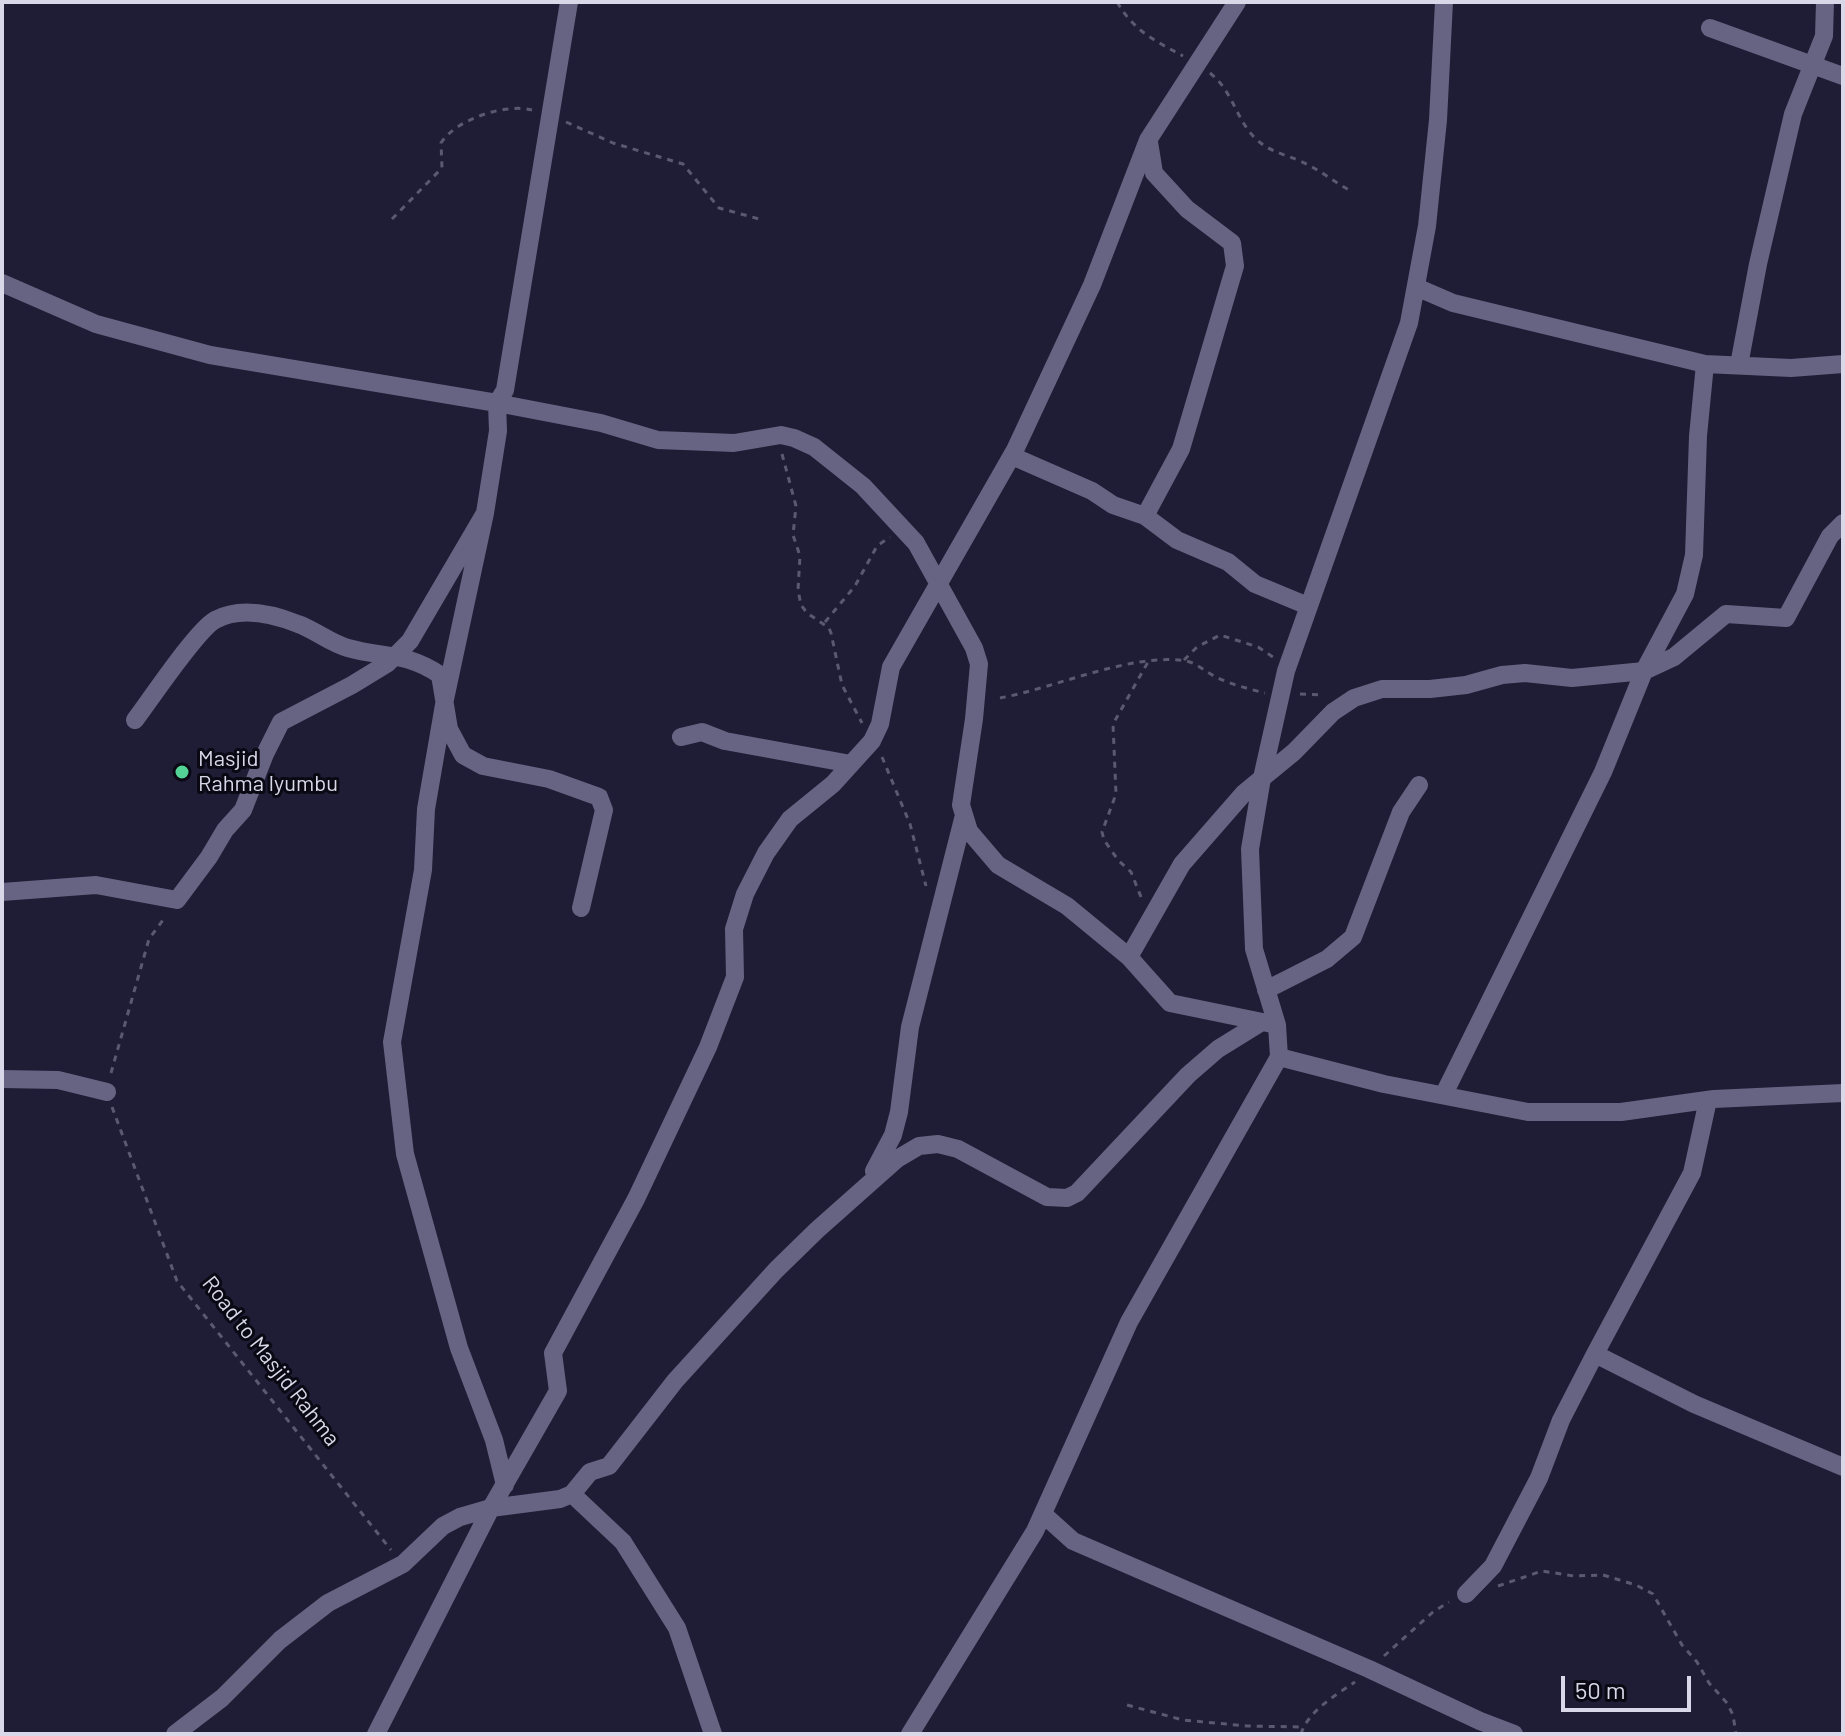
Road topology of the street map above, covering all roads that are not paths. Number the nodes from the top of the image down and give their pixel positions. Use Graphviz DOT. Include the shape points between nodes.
graph roads {
  1 [pos="569,2"];
  2 [pos="1237,2"];
  3 [pos="1444,2"];
  4 [pos="1825,2"];
  5 [pos="1710,28"];
  6 [pos="1814,67"];
  7 [pos="1843,76"];
  8 [pos="1148,140"];
  9 [pos="2,283"];
  10 [pos="1416,287"];
  11 [pos="1705,364"];
  12 [pos="1843,364"];
  13 [pos="1739,365"];
  14 [pos="497,403"];
  15 [pos="1012,456"];
  16 [pos="485,513"];
  17 [pos="1145,516"];
  18 [pos="1843,523"];
  19 [pos="939,582"];
  20 [pos="1308,606"];
  21 [pos="396,655"];
  22 [pos="1644,671"];
  23 [pos="445,699"];
  24 [pos="135,720"];
  25 [pos="681,737"];
  26 [pos="851,764"];
  27 [pos="1262,778"];
  28 [pos="1419,785"];
  29 [pos="963,819"];
  30 [pos="2,892"];
  31 [pos="581,908"];
  32 [pos="1129,957"];
  33 [pos="1266,990"];
  34 [pos="1269,1024"];
  35 [pos="1279,1057"];
  36 [pos="2,1079"];
  37 [pos="107,1092"];
  38 [pos="1843,1093"];
  39 [pos="1444,1094"];
  40 [pos="1708,1100"];
  41 [pos="862,1189"];
  42 [pos="1595,1354"];
  43 [pos="1843,1467"];
  44 [pos="505,1485"];
  45 [pos="572,1494"];
  46 [pos="491,1508"];
  47 [pos="1043,1514"];
  48 [pos="1466,1594"];
  49 [pos="175,1734"];
  50 [pos="376,1734"];
  51 [pos="713,1734"];
  52 [pos="910,1734"];
  53 [pos="1514,1734"];
  1 -- 14 [label="street" via="505,390"];
  2 -- 8 [label="street"];
  3 -- 10 [label="street" via="1436,135"];
  4 -- 6 [label="street" via="1824,36"];
  5 -- 6 [label="street"];
  6 -- 7 [label="street"];
  6 -- 13 [label="street" via="1793,114"];
  8 -- 15 [label="street" via="1092,285"];
  8 -- 17 [label="street" via="1154,173 1187,209 1232,243 1235,266 1181,449"];
  9 -- 14 [label="street" via="117,331 210,355"];
  10 -- 11 [label="street" via="1453,303"];
  10 -- 20 [label="street" via="1409,323"];
  11 -- 13 [label="street"];
  11 -- 22 [label="street" via="1694,555 1685,594"];
  12 -- 13 [label="street"];
  14 -- 16 [label="street" via="498,431"];
  14 -- 19 [label="street" via="658,440 734,443 781,435 794,438 814,447 863,486 916,543"];
  15 -- 17 [label="street"];
  15 -- 19 [label="street"];
  16 -- 21 [label="street" via="410,641"];
  16 -- 23 [label="street"];
  17 -- 20 [label="street" via="1177,540 1228,562 1255,584"];
  18 -- 22 [label="street" via="1830,536 1786,618 1726,614 1674,657"];
  19 -- 26 [label="street" via="891,667 872,741"];
  19 -- 29 [label="street" via="979,664"];
  20 -- 27 [label="street" via="1286,671"];
  21 -- 23 [label="street" via="440,675"];
  21 -- 24 [label="street" via="345,647 300,624 259,612 233,614 201,633"];
  21 -- 30 [label="street" via="281,722 243,810 177,900 96,885"];
  22 -- 27 [label="street" via="1572,678 1525,673 1466,685 1361,694 1333,712"];
  22 -- 39 [label="street" via="1603,772"];
  23 -- 31 [label="street" via="449,729 463,755 483,766 549,779 599,797 604,810"];
  23 -- 44 [label="street" via="426,809 423,870 392,1042 405,1154 459,1348"];
  25 -- 26 [label="street" via="702,732"];
  26 -- 44 [label="street" via="790,819 745,894 734,929 735,977 708,1047 636,1199 553,1353 558,1391"];
  27 -- 32 [label="street" via="1182,864"];
  27 -- 33 [label="street" via="1250,849 1254,949"];
  28 -- 33 [label="street" via="1401,812 1353,937 1327,959"];
  29 -- 32 [label="street" via="998,865 1067,906"];
  29 -- 41 [label="street" via="910,1027 893,1135"];
  32 -- 34 [label="street" via="1170,1003"];
  33 -- 34 [label="street"];
  34 -- 35 [label="street"];
  34 -- 41 [label="street" via="1218,1049 1067,1198 1047,1197 958,1149 938,1144 919,1146 897,1159"];
  35 -- 39 [label="street"];
  35 -- 47 [label="street" via="1129,1322"];
  36 -- 37 [label="street" via="58,1080"];
  38 -- 40 [label="street"];
  39 -- 40 [label="street" via="1528,1112 1567,1113"];
  40 -- 42 [label="street" via="1692,1173"];
  41 -- 45 [label="street" via="776,1270 675,1381 609,1466 590,1472"];
  42 -- 43 [label="street" via="1694,1404"];
  42 -- 48 [label="street" via="1493,1566"];
  44 -- 46 [label="street"];
  45 -- 46 [label="street"];
  45 -- 51 [label="street" via="623,1542 677,1628"];
  46 -- 49 [label="street" via="443,1526 403,1564 328,1603"];
  46 -- 50 [label="street"];
  47 -- 52 [label="street"];
  47 -- 53 [label="street" via="1073,1541"];
}
